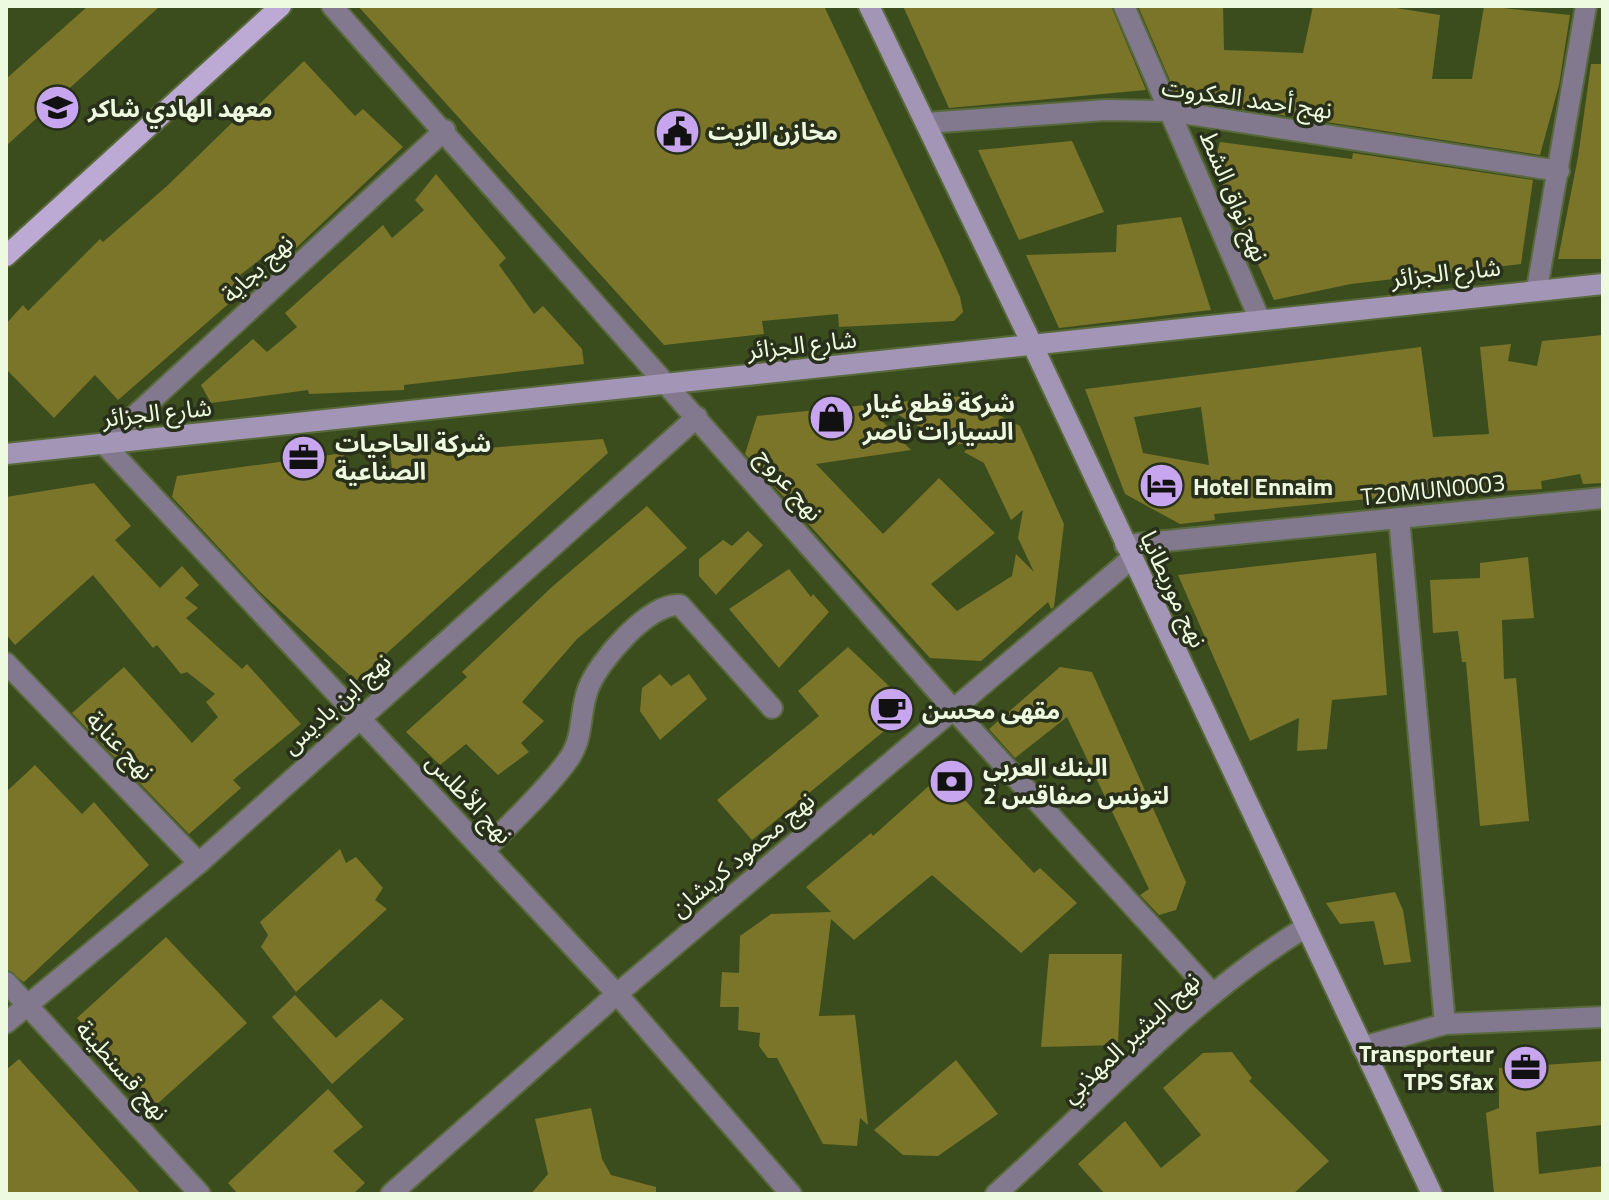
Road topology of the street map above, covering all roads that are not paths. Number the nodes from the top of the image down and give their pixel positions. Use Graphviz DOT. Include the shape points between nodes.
graph roads {
  1 [pos="281,6"];
  2 [pos="332,6"];
  3 [pos="869,6"];
  4 [pos="1124,6"];
  5 [pos="1587,6"];
  6 [pos="1603,9"];
  7 [pos="1169,111"];
  8 [pos="926,123"];
  9 [pos="445,130"];
  10 [pos="1559,171"];
  11 [pos="6,256"];
  12 [pos="1603,284"];
  13 [pos="1537,289"];
  14 [pos="1259,318"];
  15 [pos="1033,346"];
  16 [pos="666,384"];
  17 [pos="697,417"];
  18 [pos="104,444"];
  19 [pos="6,454"];
  20 [pos="1603,498"];
  21 [pos="1399,518"];
  22 [pos="1128,552"];
  23 [pos="6,663"];
  24 [pos="772,708"];
  25 [pos="953,709"];
  26 [pos="358,718"];
  27 [pos="484,851"];
  28 [pos="199,863"];
  29 [pos="1306,927"];
  30 [pos="6,982"];
  31 [pos="617,994"];
  32 [pos="1213,994"];
  33 [pos="27,1003"];
  34 [pos="1603,1017"];
  35 [pos="6,1023"];
  36 [pos="1445,1024"];
  37 [pos="1362,1047"];
  38 [pos="200,1194"];
  39 [pos="391,1194"];
  40 [pos="791,1194"];
  41 [pos="996,1194"];
  42 [pos="1432,1194"];
  1 -- 11 [label="main road"];
  2 -- 9 [label="street, نهج عروج"];
  3 -- 8 [label="street, نهج موريطانيا"];
  4 -- 7 [label="street, نهج نواق الشط"];
  5 -- 6 [label="street"];
  5 -- 10 [label="street"];
  7 -- 8 [label="street, نهج أحمد العكروت" via="1106,110"];
  7 -- 10 [label="street, نهج أحمد العكروت"];
  7 -- 14 [label="street, نهج نواق الشط"];
  8 -- 15 [label="street, نهج موريطانيا"];
  9 -- 16 [label="street, نهج عروج"];
  9 -- 18 [label="street, نهج بجاية"];
  10 -- 13 [label="street"];
  12 -- 13 [label="street, شارع الجزائر"];
  13 -- 14 [label="street, شارع الجزائر"];
  14 -- 15 [label="street, شارع الجزائر"];
  15 -- 16 [label="street, شارع الجزائر"];
  15 -- 22 [label="street, نهج موريطانيا"];
  16 -- 17 [label="street, نهج عروج"];
  16 -- 18 [label="street, شارع الجزائر"];
  17 -- 25 [label="street, نهج عروج"];
  17 -- 26 [label="street, نهج ابن باديس"];
  18 -- 19 [label="street, شارع الجزائر"];
  18 -- 26 [label="street, نهج الأطلس"];
  20 -- 21 [label="street, T20MUN0003"];
  21 -- 22 [label="street, T20MUN0003"];
  21 -- 36 [label="street"];
  22 -- 25 [label="street, نهج محمود كريشان"];
  22 -- 29 [label="street, نهج موريطانيا"];
  23 -- 28 [label="street, نهج عنابة"];
  24 -- 27 [label="street" via="680,605 659,608 601,664 588,689 580,733 568,760"];
  25 -- 31 [label="street, نهج محمود كريشان"];
  25 -- 32 [label="street, نهج عروج"];
  26 -- 27 [label="street, نهج الأطلس"];
  26 -- 28 [label="street, نهج ابن باديس"];
  27 -- 31 [label="street, نهج الأطلس"];
  28 -- 33 [label="street, نهج ابن باديس"];
  29 -- 32 [label="street, نهج البشير المهذبي"];
  29 -- 37 [label="street, نهج موريطانيا"];
  30 -- 33 [label="street, نهج قسنطينة"];
  31 -- 39 [label="street, نهج محمود كريشان"];
  31 -- 40 [label="street, نهج الأطلس"];
  32 -- 41 [label="street, نهج البشير المهذبي"];
  33 -- 35 [label="street, نهج ابن باديس"];
  33 -- 38 [label="street, نهج قسنطينة"];
  34 -- 36 [label="street"];
  36 -- 37 [label="street"];
  37 -- 42 [label="street, نهج موريطانيا"];
}
